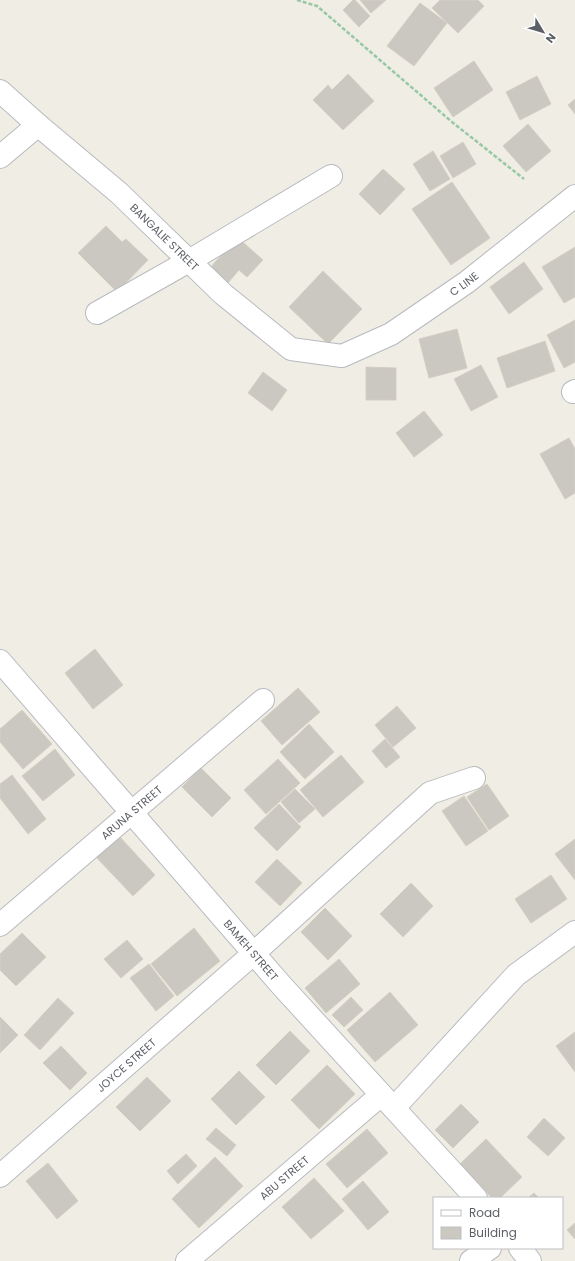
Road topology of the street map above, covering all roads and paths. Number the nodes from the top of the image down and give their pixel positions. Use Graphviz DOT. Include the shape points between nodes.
graph roads {
  1 [pos="298,0"];
  2 [pos="0,91"];
  3 [pos="38,126"];
  4 [pos="0,157"];
  5 [pos="331,176"];
  6 [pos="524,179"];
  7 [pos="575,196"];
  8 [pos="189,261"];
  9 [pos="97,313"];
  10 [pos="342,356"];
  11 [pos="0,661"];
  12 [pos="263,700"];
  13 [pos="474,778"];
  14 [pos="132,815"];
  15 [pos="0,925"];
  16 [pos="575,932"];
  17 [pos="254,954"];
  18 [pos="387,1101"];
  19 [pos="0,1176"];
  20 [pos="475,1197"];
  21 [pos="489,1249"];
  22 [pos="521,1249"];
  23 [pos="187,1261"];
  24 [pos="471,1261"];
  25 [pos="530,1261"];
  1 -- 6 [label="path" via="317,6 452,122"];
  2 -- 3 [label="street, BANGALIE STREET"];
  3 -- 4 [label="street"];
  3 -- 8 [label="street, BANGALIE STREET" via="119,193"];
  5 -- 8 [label="street"];
  7 -- 10 [label="street, C LINE" via="467,282 391,334"];
  8 -- 9 [label="street"];
  8 -- 10 [label="street, BANGALIE STREET" via="223,294 291,349"];
  11 -- 14 [label="street, BAMEH STREET"];
  12 -- 14 [label="street, ARUNA STREET"];
  13 -- 17 [label="street, JOYCE STREET" via="430,793"];
  14 -- 15 [label="street, ARUNA STREET"];
  14 -- 17 [label="street, BAMEH STREET"];
  16 -- 18 [label="street, ABU STREET" via="516,976"];
  17 -- 18 [label="street, BAMEH STREET"];
  17 -- 19 [label="street, JOYCE STREET"];
  18 -- 20 [label="street, BAMEH STREET"];
  18 -- 23 [label="street, ABU STREET"];
  21 -- 24 [label="street"];
  22 -- 25 [label="street"];
}
